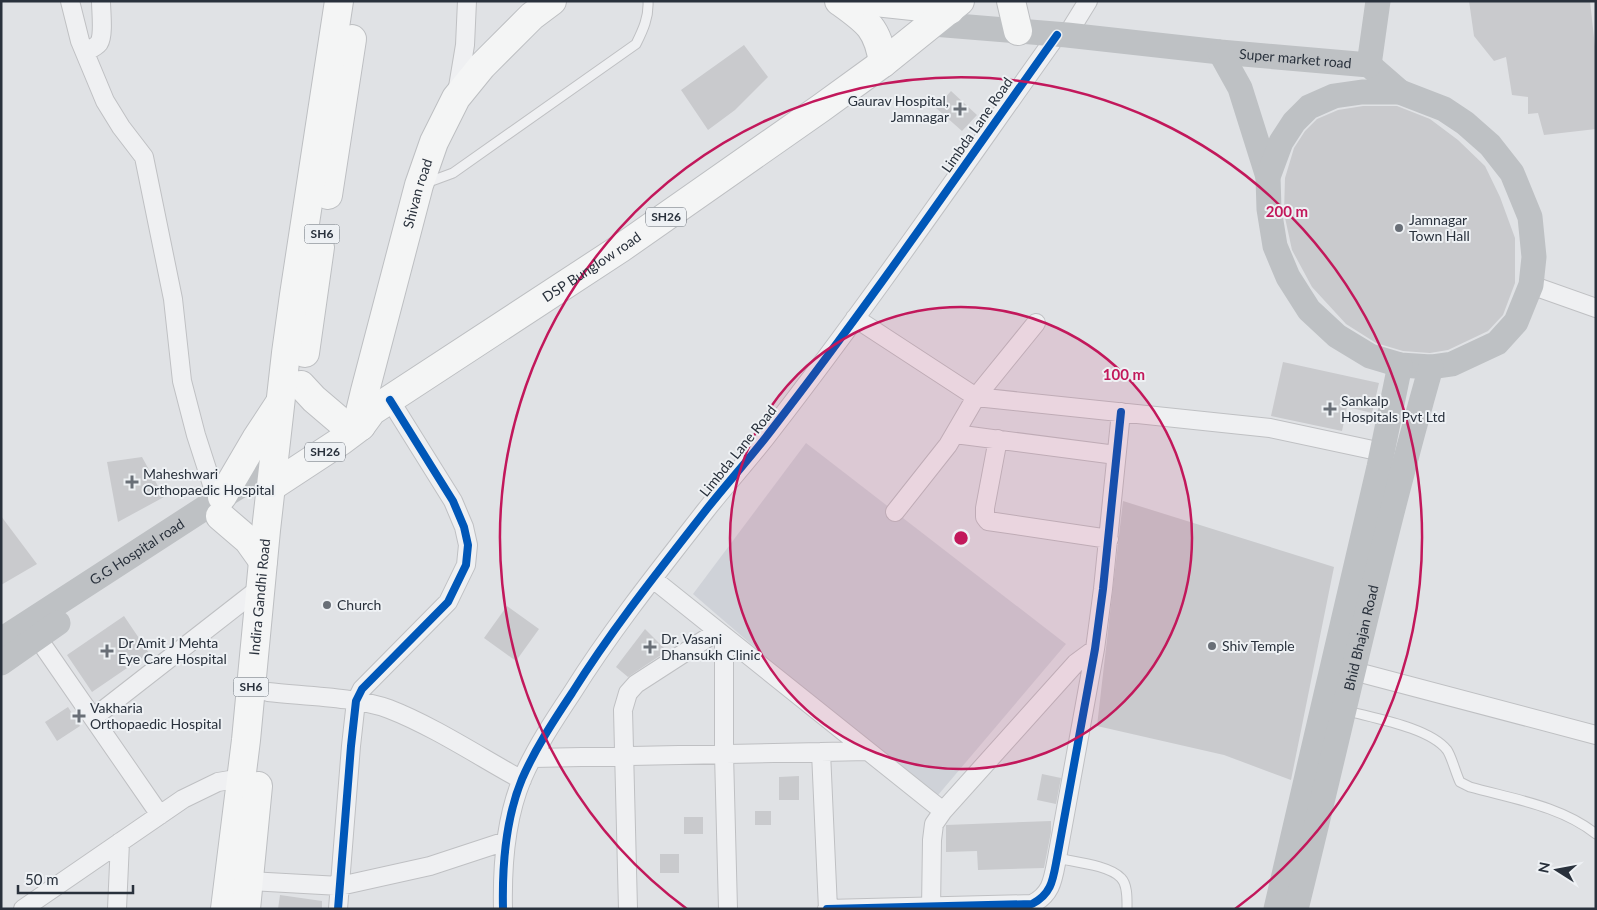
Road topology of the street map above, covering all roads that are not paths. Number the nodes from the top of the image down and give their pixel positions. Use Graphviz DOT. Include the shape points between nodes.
graph roads {
  1 [pos="70,1"];
  2 [pos="101,1"];
  3 [pos="339,1"];
  4 [pos="358,1"];
  5 [pos="466,1"];
  6 [pos="552,1"];
  7 [pos="648,1"];
  8 [pos="840,1"];
  9 [pos="866,1"];
  10 [pos="1011,1"];
  11 [pos="1088,1"];
  12 [pos="1378,1"];
  13 [pos="913,4"];
  14 [pos="948,12"];
  15 [pos="1018,30"];
  16 [pos="1062,35"];
  17 [pos="85,52"];
  18 [pos="1220,52"];
  19 [pos="883,63"];
  20 [pos="1369,65"];
  21 [pos="1400,92"];
  22 [pos="456,98"];
  23 [pos="1268,178"];
  24 [pos="419,185"];
  25 [pos="1531,285"];
  26 [pos="1596,308"];
  27 [pos="855,318"];
  28 [pos="1036,323"];
  29 [pos="1400,365"];
  30 [pos="1431,368"];
  31 [pos="291,393"];
  32 [pos="976,397"];
  33 [pos="1121,412"];
  34 [pos="365,414"];
  35 [pos="955,434"];
  36 [pos="998,439"];
  37 [pos="1382,452"];
  38 [pos="1116,455"];
  39 [pos="284,469"];
  40 [pos="220,504"];
  41 [pos="895,512"];
  42 [pos="1108,539"];
  43 [pos="264,561"];
  44 [pos="654,579"];
  45 [pos="261,588"];
  46 [pos="721,633"];
  47 [pos="37,637"];
  48 [pos="1095,649"];
  49 [pos="2,656"];
  50 [pos="1343,668"];
  51 [pos="268,692"];
  52 [pos="356,702"];
  53 [pos="1344,710"];
  54 [pos="93,718"];
  55 [pos="1596,735"];
  56 [pos="868,751"];
  57 [pos="821,752"];
  58 [pos="724,754"];
  59 [pos="625,756"];
  60 [pos="532,758"];
  61 [pos="242,778"];
  62 [pos="522,780"];
  63 [pos="943,811"];
  64 [pos="160,815"];
  65 [pos="1596,834"];
  66 [pos="506,841"];
  67 [pos="120,842"];
  68 [pos="1056,858"];
  69 [pos="249,882"];
  70 [pos="340,886"];
  71 [pos="931,907"];
  72 [pos="23,909"];
  73 [pos="117,909"];
  74 [pos="225,909"];
  75 [pos="246,909"];
  76 [pos="338,909"];
  77 [pos="503,909"];
  78 [pos="628,909"];
  79 [pos="728,909"];
  80 [pos="828,909"];
  81 [pos="1127,909"];
  82 [pos="1276,909"];
  83 [pos="1296,909"];
  1 -- 17 [label="street"];
  2 -- 17 [label="street" via="100,41"];
  3 -- 31 [label="main road, SH6" via="294,295"];
  4 -- 31 [label="main road, SH6" via="342,115"];
  5 -- 22 [label="street" via="465,45"];
  6 -- 22 [label="main road, Shivan road" via="532,16 482,66"];
  7 -- 24 [label="lane" via="649,11 636,44 453,173"];
  8 -- 19 [label="main road" via="862,17 874,31 881,46"];
  9 -- 13 [label="main road"];
  10 -- 15 [label="main road"];
  11 -- 16 [label="street, Limbda Lane Road"];
  12 -- 20 [label="main road, Super market road"];
  13 -- 14 [label="main road"];
  14 -- 15 [label="main road, Super market road"];
  14 -- 19 [label="main road, DSP Bunglow road / SH26"];
  15 -- 16 [label="main road, Super market road"];
  16 -- 18 [label="main road, Super market road"];
  16 -- 27 [label="street, Limbda Lane Road"];
  17 -- 40 [label="street" via="105,101 144,157 173,299 182,381 196,435"];
  18 -- 20 [label="main road, Super market road"];
  18 -- 23 [label="main road" via="1240,88"];
  19 -- 34 [label="main road, DSP Bunglow road / SH26" via="621,248"];
  20 -- 21 [label="main road, Super market road"];
  21 -- 23 [label="main road" via="1334,96 1309,107 1308,114 1294,122 1281,142"];
  21 -- 25 [label="main road" via="1444,110 1465,123 1490,145 1512,173 1530,217 1534,257"];
  22 -- 24 [label="main road, Shivan road" via="434,142"];
  23 -- 29 [label="main road" via="1275,246 1288,277 1309,310 1337,336 1370,356"];
  24 -- 34 [label="main road, Shivan road" via="364,392"];
  25 -- 26 [label="street"];
  25 -- 30 [label="main road" via="1516,322 1497,343 1452,364"];
  27 -- 32 [label="street"];
  27 -- 44 [label="street, Limbda Lane Road" via="777,424"];
  28 -- 32 [label="street"];
  29 -- 30 [label="main road"];
  29 -- 37 [label="main road, Bhid Bhajan Road"];
  30 -- 50 [label="main road, Bhid Bhajan Road"];
  31 -- 34 [label="main road"];
  31 -- 39 [label="main road, SH6"];
  31 -- 40 [label="main road" via="256,439"];
  32 -- 33 [label="street"];
  32 -- 35 [label="street"];
  33 -- 37 [label="street" via="1270,428"];
  33 -- 38 [label="street"];
  34 -- 39 [label="main road, DSP Bunglow road / SH26"];
  34 -- 52 [label="street" via="453,501 468,545 466,565 448,602 362,689"];
  35 -- 36 [label="street"];
  35 -- 41 [label="street"];
  36 -- 38 [label="street"];
  36 -- 42 [label="street" via="985,508 988,521"];
  37 -- 50 [label="main road, Bhid Bhajan Road"];
  38 -- 42 [label="street"];
  39 -- 40 [label="main road, G.G Hospital road"];
  39 -- 43 [label="main road, Indira Gandhi Road / SH6"];
  39 -- 51 [label="main road, Indira Gandhi Road / SH6"];
  40 -- 43 [label="main road"];
  40 -- 47 [label="main road, G.G Hospital road" via="142,565"];
  40 -- 49 [label="main road, G.G Hospital road"];
  42 -- 48 [label="street"];
  43 -- 45 [label="main road, Indira Gandhi Road / SH6"];
  44 -- 46 [label="street"];
  44 -- 60 [label="street, Limbda Lane Road" via="595,657"];
  45 -- 54 [label="street"];
  45 -- 61 [label="main road, Indira Gandhi Road / SH6"];
  46 -- 56 [label="street"];
  46 -- 58 [label="street"];
  46 -- 59 [label="street" via="636,684 628,693 623,710"];
  47 -- 49 [label="main road, G.G Hospital road"];
  47 -- 54 [label="street"];
  48 -- 63 [label="street" via="1076,663"];
  48 -- 68 [label="street"];
  50 -- 53 [label="main road, Bhid Bhajan Road"];
  50 -- 55 [label="street"];
  50 -- 82 [label="main road, Bhid Bhajan Road"];
  51 -- 52 [label="street"];
  51 -- 69 [label="main road, Indira Gandhi Road / SH6"];
  52 -- 62 [label="street" via="389,709"];
  52 -- 70 [label="street"];
  53 -- 65 [label="lane" via="1434,738 1448,751 1460,782 1556,811 1582,823"];
  53 -- 83 [label="main road, Bhid Bhajan Road"];
  54 -- 64 [label="street"];
  56 -- 57 [label="street"];
  56 -- 63 [label="street"];
  57 -- 58 [label="street"];
  57 -- 80 [label="street"];
  58 -- 59 [label="street"];
  58 -- 79 [label="street"];
  59 -- 60 [label="street"];
  59 -- 78 [label="street"];
  60 -- 62 [label="street, Limbda Lane Road"];
  61 -- 64 [label="street" via="218,782 183,799"];
  61 -- 74 [label="main road, Indira Gandhi Road / SH6"];
  62 -- 66 [label="street, Limbda Lane Road" via="510,813"];
  63 -- 71 [label="street" via="934,824 932,840"];
  64 -- 67 [label="street"];
  66 -- 70 [label="street" via="430,866"];
  66 -- 77 [label="street, Limbda Lane Road"];
  67 -- 72 [label="street"];
  67 -- 73 [label="street"];
  68 -- 71 [label="street" via="1048,892 1032,904"];
  68 -- 81 [label="lane" via="1108,869 1122,878"];
  69 -- 70 [label="street"];
  69 -- 75 [label="main road, Indira Gandhi Road / SH6"];
  70 -- 76 [label="street"];
  71 -- 80 [label="street"];
}
